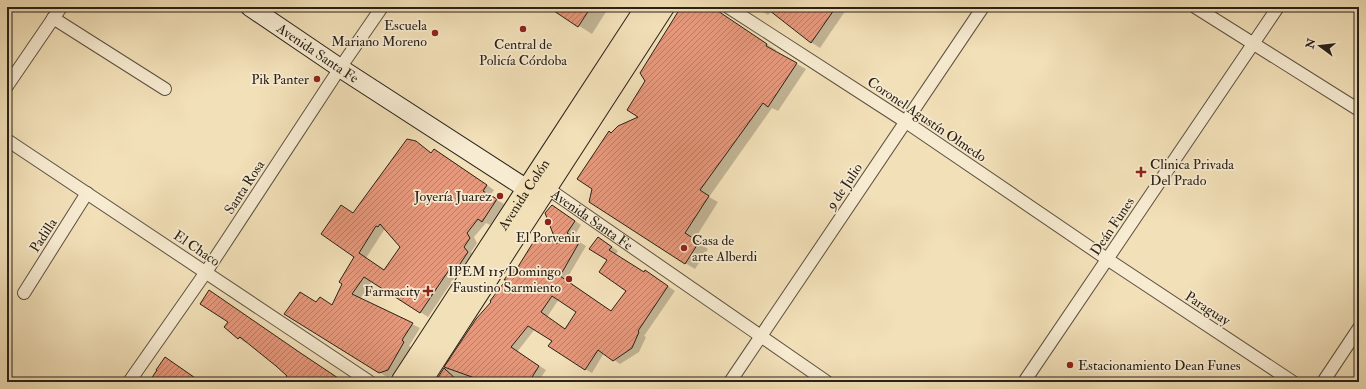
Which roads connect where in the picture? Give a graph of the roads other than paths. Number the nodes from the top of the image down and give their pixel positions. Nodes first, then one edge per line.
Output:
1 (61, 7) edge
2 (250, 7) edge
3 (382, 7) edge
4 (646, 7) edge
5 (664, 7) edge
6 (728, 7) edge
7 (983, 7) edge
8 (1195, 7) edge
9 (1278, 7) edge
10 (53, 18) junction
11 (1254, 43) junction
12 (340, 68) junction
13 (7, 86) edge
14 (165, 90) dead end
15 (1359, 110) edge
16 (906, 122) junction
17 (7, 140) edge
18 (547, 188) junction
19 (526, 189) junction
20 (87, 193) junction
21 (1107, 259) junction
22 (206, 272) junction
23 (24, 293) dead end
24 (1359, 328) edge
25 (761, 337) junction
26 (129, 382) edge
27 (370, 382) edge
28 (401, 382) edge
29 (421, 382) edge
30 (730, 382) edge
31 (827, 382) edge
32 (1024, 382) edge
33 (1293, 382) edge
34 (1323, 382) edge

1 - 10 street
2 - 12 main road, Avenida Santa Fe
3 - 12 street, Santa Rosa
4 - 19 main road, Avenida Colón
5 - 18 main road, Avenida Colón
6 - 16 street, Coronel Agustín Olmedo
7 - 16 street, 9 de Julio
8 - 11 street
9 - 11 street, Deán Funes
10 - 13 street
10 - 14 street
11 - 15 street
11 - 21 street, Deán Funes
12 - 19 main road, Avenida Santa Fe
12 - 22 street, Santa Rosa
16 - 21 street, Coronel Agustín Olmedo
16 - 25 street, 9 de Julio
17 - 20 street, El Chaco
18 - 19 main road, Avenida Santa Fe
18 - 25 street, Avenida Santa Fe
18 - 29 main road, Avenida Colón
19 - 28 main road, Avenida Colón
20 - 22 street, El Chaco
20 - 23 street, Padilla
21 - 32 street, Deán Funes
21 - 33 street, Paraguay
22 - 26 street, Santa Rosa
22 - 27 street, El Chaco
24 - 34 street
25 - 30 street, 9 de Julio
25 - 31 street, Avenida Santa Fe

